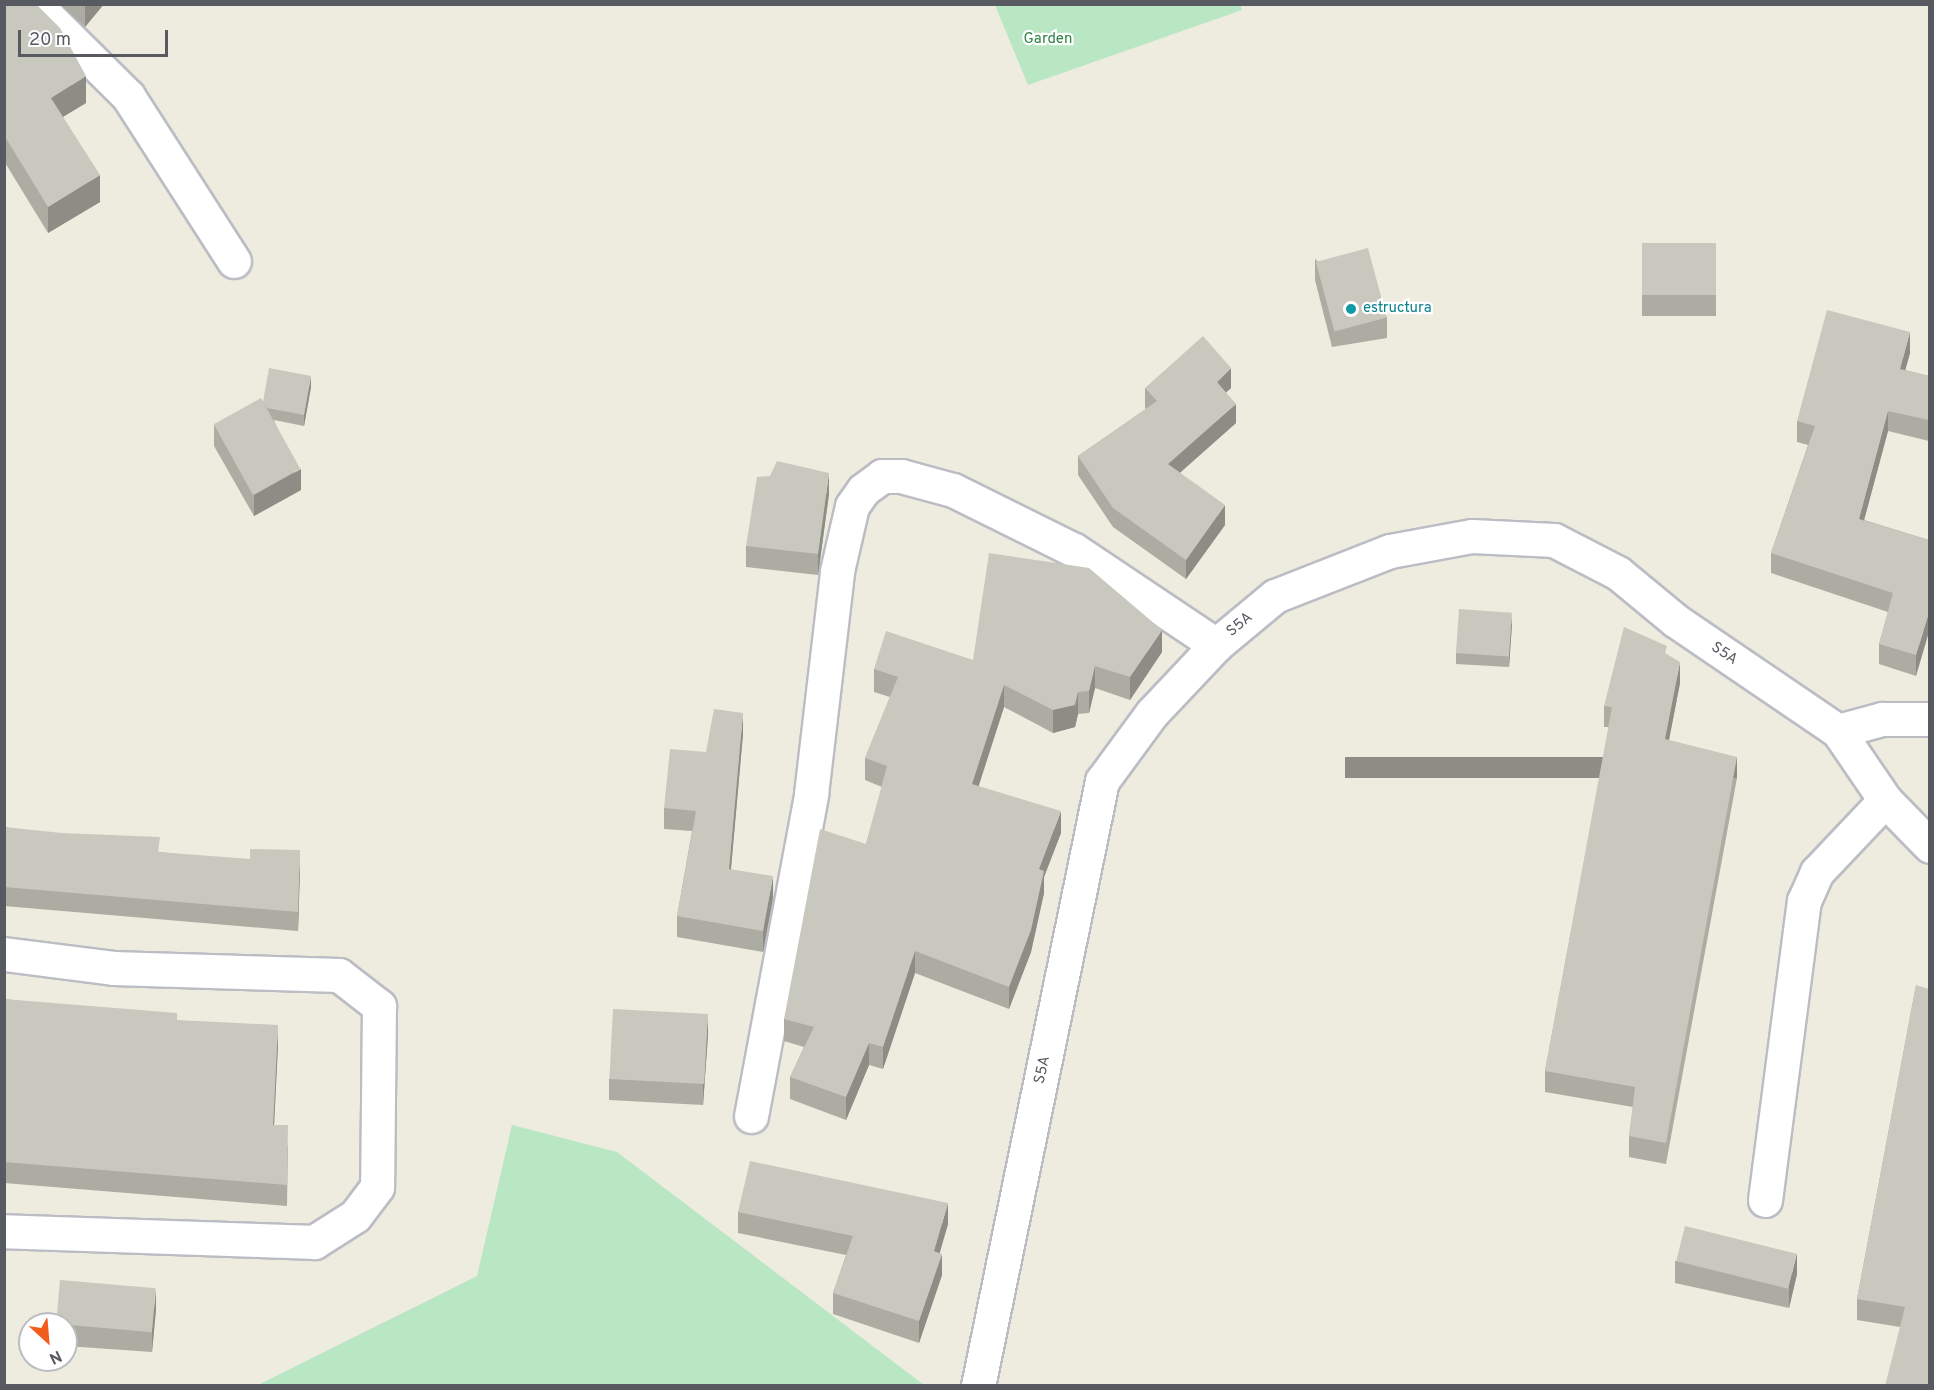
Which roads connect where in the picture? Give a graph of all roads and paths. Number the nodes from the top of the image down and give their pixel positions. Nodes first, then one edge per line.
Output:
1 (35, 4) edge
2 (234, 261) dead end
3 (1216, 645) junction
4 (1929, 719) edge
5 (1838, 731) junction
6 (1886, 800) junction
7 (1929, 845) edge
8 (4, 954) edge
9 (752, 1116) dead end
10 (1765, 1200) dead end
11 (4, 1231) edge
12 (978, 1386) edge

1 - 2 street
3 - 5 street, S5A
3 - 9 street
3 - 12 street, S5A
4 - 5 street
5 - 6 street, S5A
6 - 7 street, S5A
6 - 10 street
8 - 11 street

